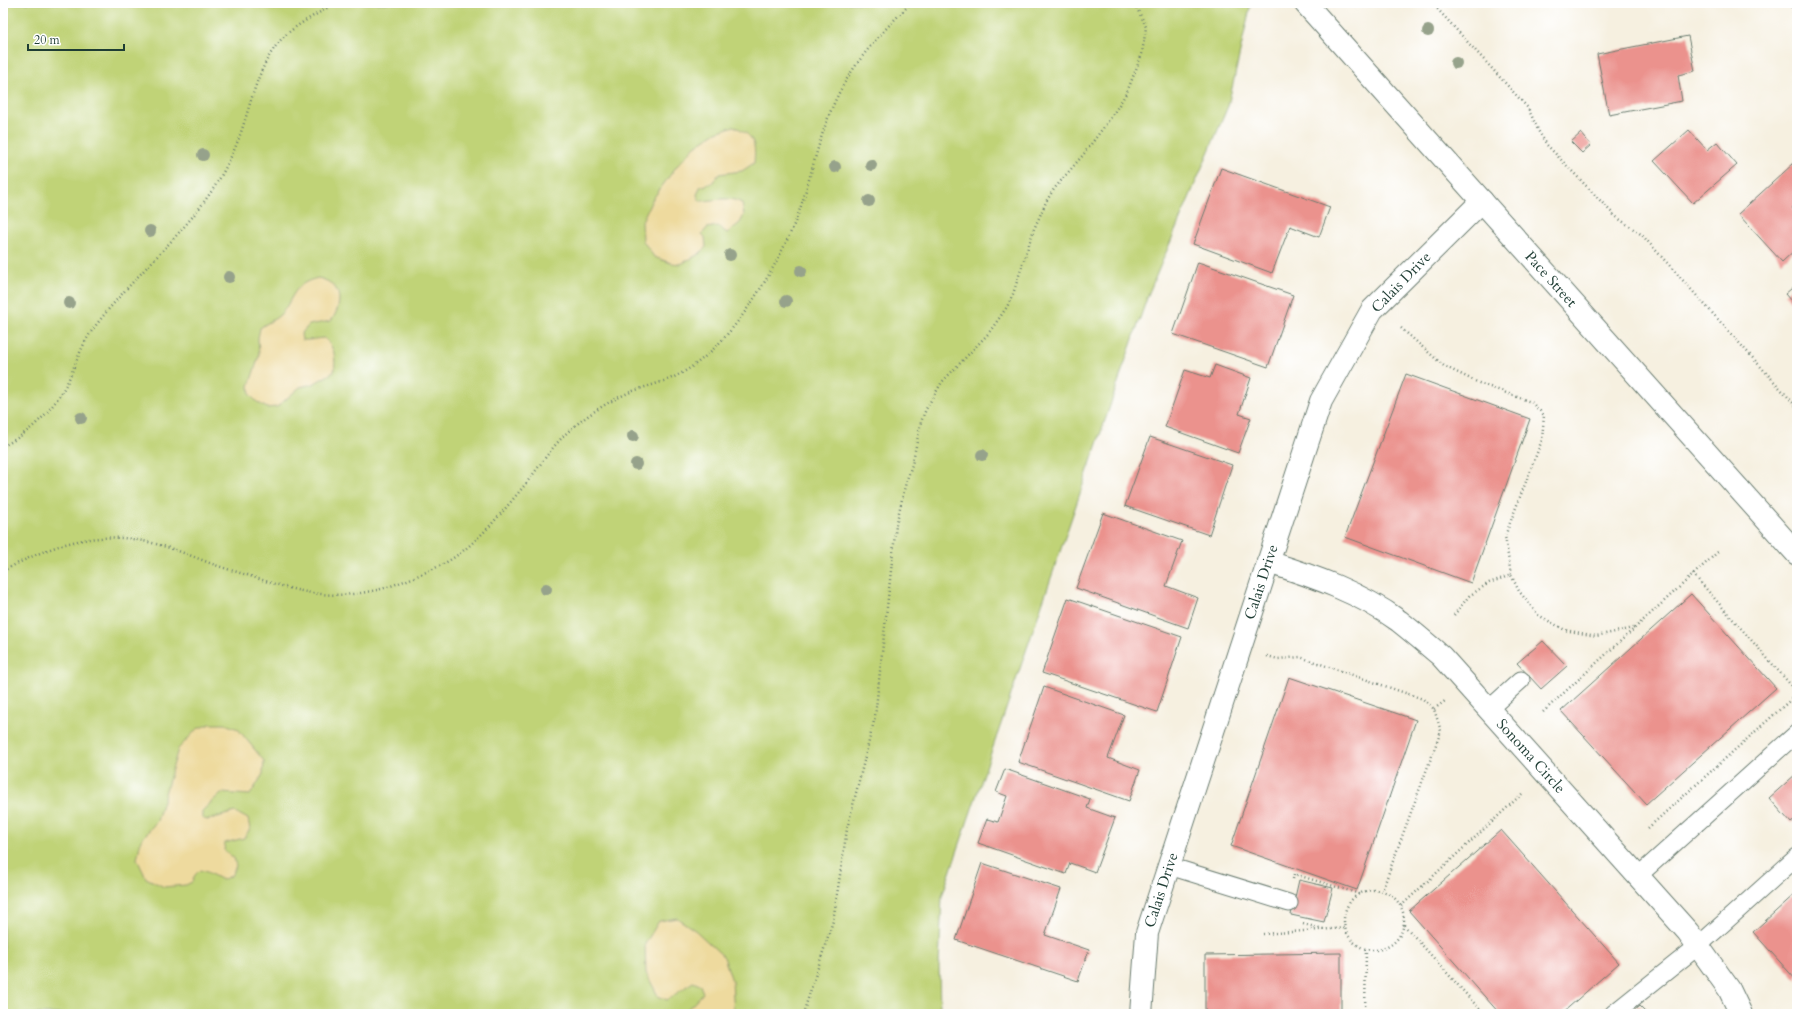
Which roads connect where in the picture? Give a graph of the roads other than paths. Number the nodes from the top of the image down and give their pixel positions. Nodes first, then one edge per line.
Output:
1 (1305, 3) edge
2 (1482, 201) junction
3 (1797, 554) edge
4 (1268, 562) junction
5 (1521, 680) dead end
6 (1489, 709) junction
7 (1797, 733) edge
8 (1797, 857) edge
9 (1169, 866) junction
10 (1638, 876) junction
11 (1288, 903) dead end
12 (1698, 946) junction
13 (1140, 1014) edge
14 (1613, 1014) edge
15 (1741, 1014) edge

1 - 2 street, Pace Street
2 - 3 street, Pace Street
2 - 4 street, Calais Drive
4 - 6 street, Sonoma Circle
4 - 9 street, Calais Drive
5 - 6 lane
6 - 10 street, Sonoma Circle
7 - 10 lane
8 - 12 lane
9 - 11 lane
9 - 13 street, Calais Drive
10 - 12 street, Sonoma Circle
12 - 14 lane
12 - 15 street, Sonoma Circle

